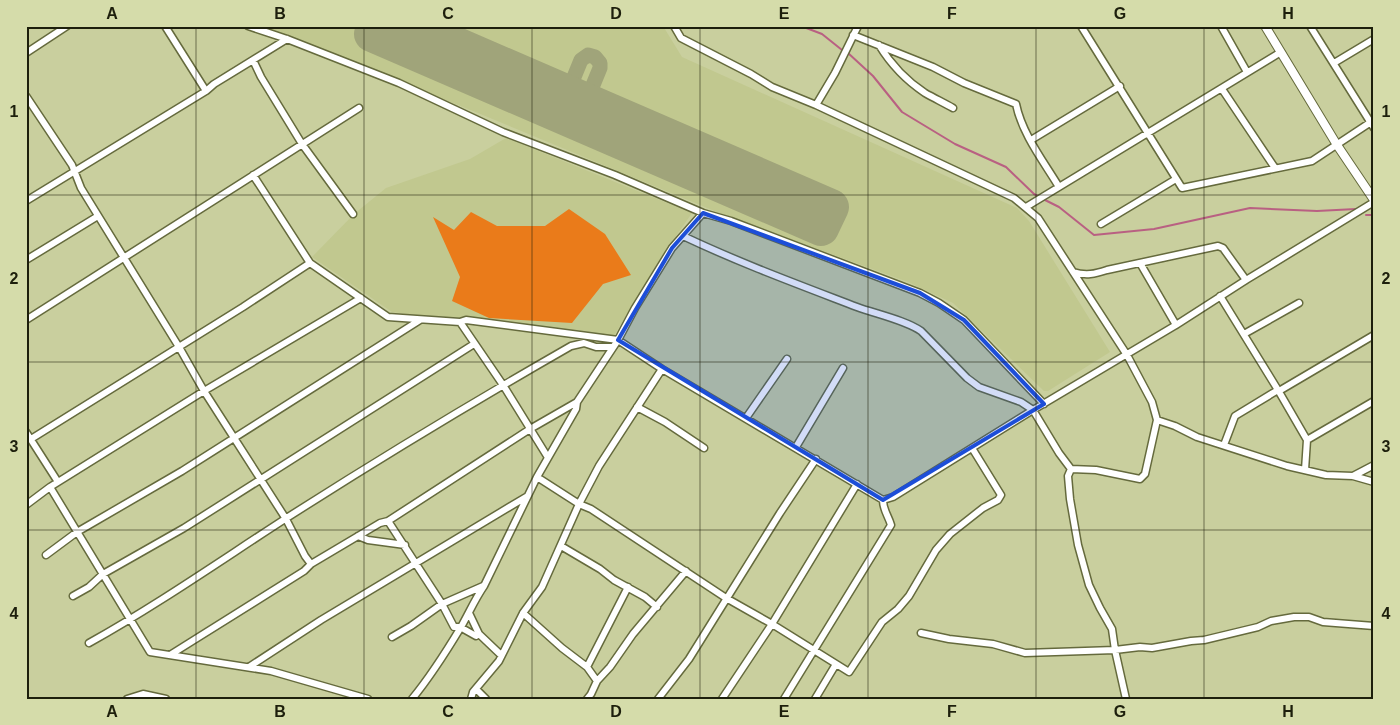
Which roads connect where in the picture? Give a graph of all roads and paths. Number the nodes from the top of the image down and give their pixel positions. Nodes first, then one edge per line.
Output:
1 (67, 26) edge
2 (166, 26) edge
3 (248, 26) edge
4 (674, 26) edge
5 (858, 26) edge
6 (1081, 26) edge
7 (1221, 26) edge
8 (1265, 26) edge
9 (1310, 26) edge
10 (853, 34) junction
11 (1374, 38) edge
12 (287, 39) junction
13 (879, 45) junction
14 (1281, 52) junction
15 (26, 53) edge
16 (253, 60) junction
17 (1334, 63) junction
18 (1247, 72) junction
19 (1120, 86) junction
20 (1222, 88) junction
21 (206, 91) junction
22 (26, 96) edge
23 (816, 105) junction
24 (359, 108) dead end
25 (953, 108) dead end
26 (1373, 123) edge
27 (1149, 133) junction
28 (1031, 140) junction
29 (302, 144) junction
30 (1337, 144) junction
31 (1275, 168) junction
32 (74, 171) junction
33 (253, 175) junction
34 (1176, 179) junction
35 (1059, 188) junction
36 (26, 201) edge
37 (1374, 201) edge
38 (1026, 207) junction
39 (703, 213) junction
40 (353, 214) dead end
41 (98, 216) junction
42 (1101, 224) dead end
43 (683, 236) junction
44 (124, 259) junction
45 (26, 260) edge
46 (310, 262) junction
47 (1140, 264) junction
48 (1074, 272) junction
49 (1246, 280) junction
50 (1220, 296) junction
51 (360, 298) junction
52 (1299, 303) dead end
53 (26, 320) edge
54 (420, 320) junction
55 (460, 322) junction
56 (1176, 326) junction
57 (1244, 334) junction
58 (1374, 335) edge
59 (618, 340) junction
60 (474, 344) junction
61 (179, 347) junction
62 (613, 347) junction
63 (1126, 355) junction
64 (787, 358) dead end
65 (843, 368) dead end
66 (662, 369) junction
67 (503, 385) junction
68 (1279, 390) junction
69 (204, 392) junction
70 (1374, 401) edge
71 (577, 402) junction
72 (1044, 404) junction
73 (636, 407) junction
74 (1033, 410) junction
75 (746, 418) junction
76 (1157, 420) junction
77 (530, 429) junction
78 (26, 432) edge
79 (234, 436) junction
80 (31, 439) junction
81 (1307, 440) junction
82 (1224, 444) junction
83 (796, 447) junction
84 (704, 448) dead end
85 (972, 448) junction
86 (547, 456) junction
87 (816, 459) junction
88 (1374, 464) edge
89 (1071, 469) junction
90 (1305, 470) junction
91 (1353, 476) junction
92 (536, 477) junction
93 (260, 478) junction
94 (58, 482) junction
95 (1374, 482) edge
96 (858, 484) junction
97 (50, 487) junction
98 (527, 496) junction
99 (883, 500) junction
100 (579, 504) junction
101 (26, 506) edge
102 (286, 519) junction
103 (388, 521) junction
104 (77, 532) junction
105 (358, 536) junction
106 (405, 545) junction
107 (561, 546) junction
108 (46, 554) dead end
109 (311, 564) junction
110 (416, 564) junction
111 (686, 571) junction
112 (103, 574) junction
113 (484, 586) junction
114 (628, 587) junction
115 (73, 596) dead end
116 (726, 598) junction
117 (442, 604) junction
118 (657, 607) junction
119 (469, 613) junction
120 (523, 613) junction
121 (131, 619) junction
122 (772, 624) junction
123 (1374, 626) edge
124 (460, 627) junction
125 (921, 633) dead end
126 (480, 634) junction
127 (392, 637) dead end
128 (90, 643) dead end
129 (814, 650) junction
130 (1115, 650) junction
131 (170, 655) junction
132 (501, 655) junction
133 (836, 664) junction
134 (249, 667) junction
135 (587, 667) junction
136 (597, 681) junction
137 (476, 689) junction
138 (127, 699) edge
139 (166, 699) edge
140 (368, 699) edge
141 (412, 699) edge
142 (471, 699) edge
143 (486, 699) edge
144 (587, 699) edge
145 (658, 699) edge
146 (722, 699) edge
147 (784, 699) edge
148 (815, 699) edge
149 (1126, 699) edge

1 - 15 street
2 - 21 street
3 - 12 street
4 - 23 street
5 - 10 street
6 - 19 street
7 - 18 street
8 - 14 street
9 - 17 street
10 - 13 street
10 - 23 street
11 - 17 street
12 - 16 street
12 - 39 street
13 - 25 street
13 - 28 street
14 - 18 street
14 - 30 street
16 - 21 street
16 - 29 street
17 - 26 street
18 - 20 street
19 - 27 street
19 - 28 street
20 - 27 street
20 - 31 street
21 - 32 street
22 - 32 street
23 - 38 street
24 - 29 street
26 - 30 street
27 - 34 street
27 - 35 street
28 - 35 street
29 - 33 street
29 - 40 street
30 - 31 street
30 - 37 street
31 - 34 street
32 - 36 street
32 - 41 street
33 - 44 street
33 - 46 street
34 - 42 street
35 - 38 street
37 - 49 street
38 - 48 street
39 - 43 street
39 - 72 street
41 - 44 street
41 - 45 street
43 - 59 street
43 - 74 street
44 - 53 street
44 - 61 street
46 - 51 street
46 - 61 street
47 - 48 street
47 - 49 street
47 - 56 street
48 - 63 street
49 - 50 street
50 - 56 street
50 - 57 street
51 - 54 street
51 - 69 street
52 - 57 street
54 - 55 street
54 - 79 street
55 - 59 street
55 - 60 street
56 - 63 street
57 - 68 street
58 - 68 street
59 - 62 street
59 - 66 street
60 - 67 street
60 - 93 street
61 - 69 street
61 - 80 street
62 - 67 street
62 - 71 street
63 - 72 street
63 - 76 street
64 - 75 street
65 - 83 street
66 - 73 street
66 - 75 street
67 - 77 street
67 - 102 street
68 - 81 street
68 - 82 street
69 - 79 street
69 - 94 street
70 - 81 street
71 - 77 street
71 - 86 street
72 - 74 street
73 - 84 street
73 - 100 street
74 - 85 street
74 - 89 street
75 - 83 street
76 - 82 street
76 - 89 street
77 - 86 street
77 - 103 street
78 - 80 street
79 - 93 street
79 - 104 street
80 - 94 street
81 - 90 street
82 - 90 street
83 - 87 street
85 - 99 street
85 - 133 street
86 - 92 street
87 - 96 street
87 - 116 street
88 - 91 street
89 - 130 street
90 - 91 street
91 - 95 street
92 - 98 street
92 - 100 street
93 - 102 street
93 - 112 street
94 - 97 street
96 - 99 street
96 - 122 street
97 - 101 street
97 - 104 street
98 - 110 street
98 - 113 street
99 - 129 street
100 - 107 street
100 - 111 street
102 - 109 street
102 - 121 street
103 - 105 street
103 - 106 street
104 - 108 street
104 - 112 street
105 - 106 street
105 - 109 street
106 - 110 street
107 - 114 street
107 - 120 street
109 - 131 street
110 - 117 street
110 - 134 street
111 - 116 street
111 - 118 street
112 - 115 street
112 - 121 street
113 - 117 street
113 - 119 street
114 - 118 street
114 - 135 street
116 - 122 street
116 - 145 street
117 - 124 street
117 - 127 street
118 - 136 street
119 - 124 street
119 - 126 street
120 - 132 street
120 - 135 street
121 - 128 street
121 - 131 street
122 - 129 street
122 - 146 street
123 - 130 street
124 - 126 street
124 - 141 street
125 - 130 street
126 - 132 street
129 - 133 street
129 - 147 street
130 - 149 street
131 - 134 street
132 - 137 street
133 - 148 street
134 - 140 street
135 - 136 street
136 - 144 street
137 - 142 street
137 - 143 street
138 - 139 street

